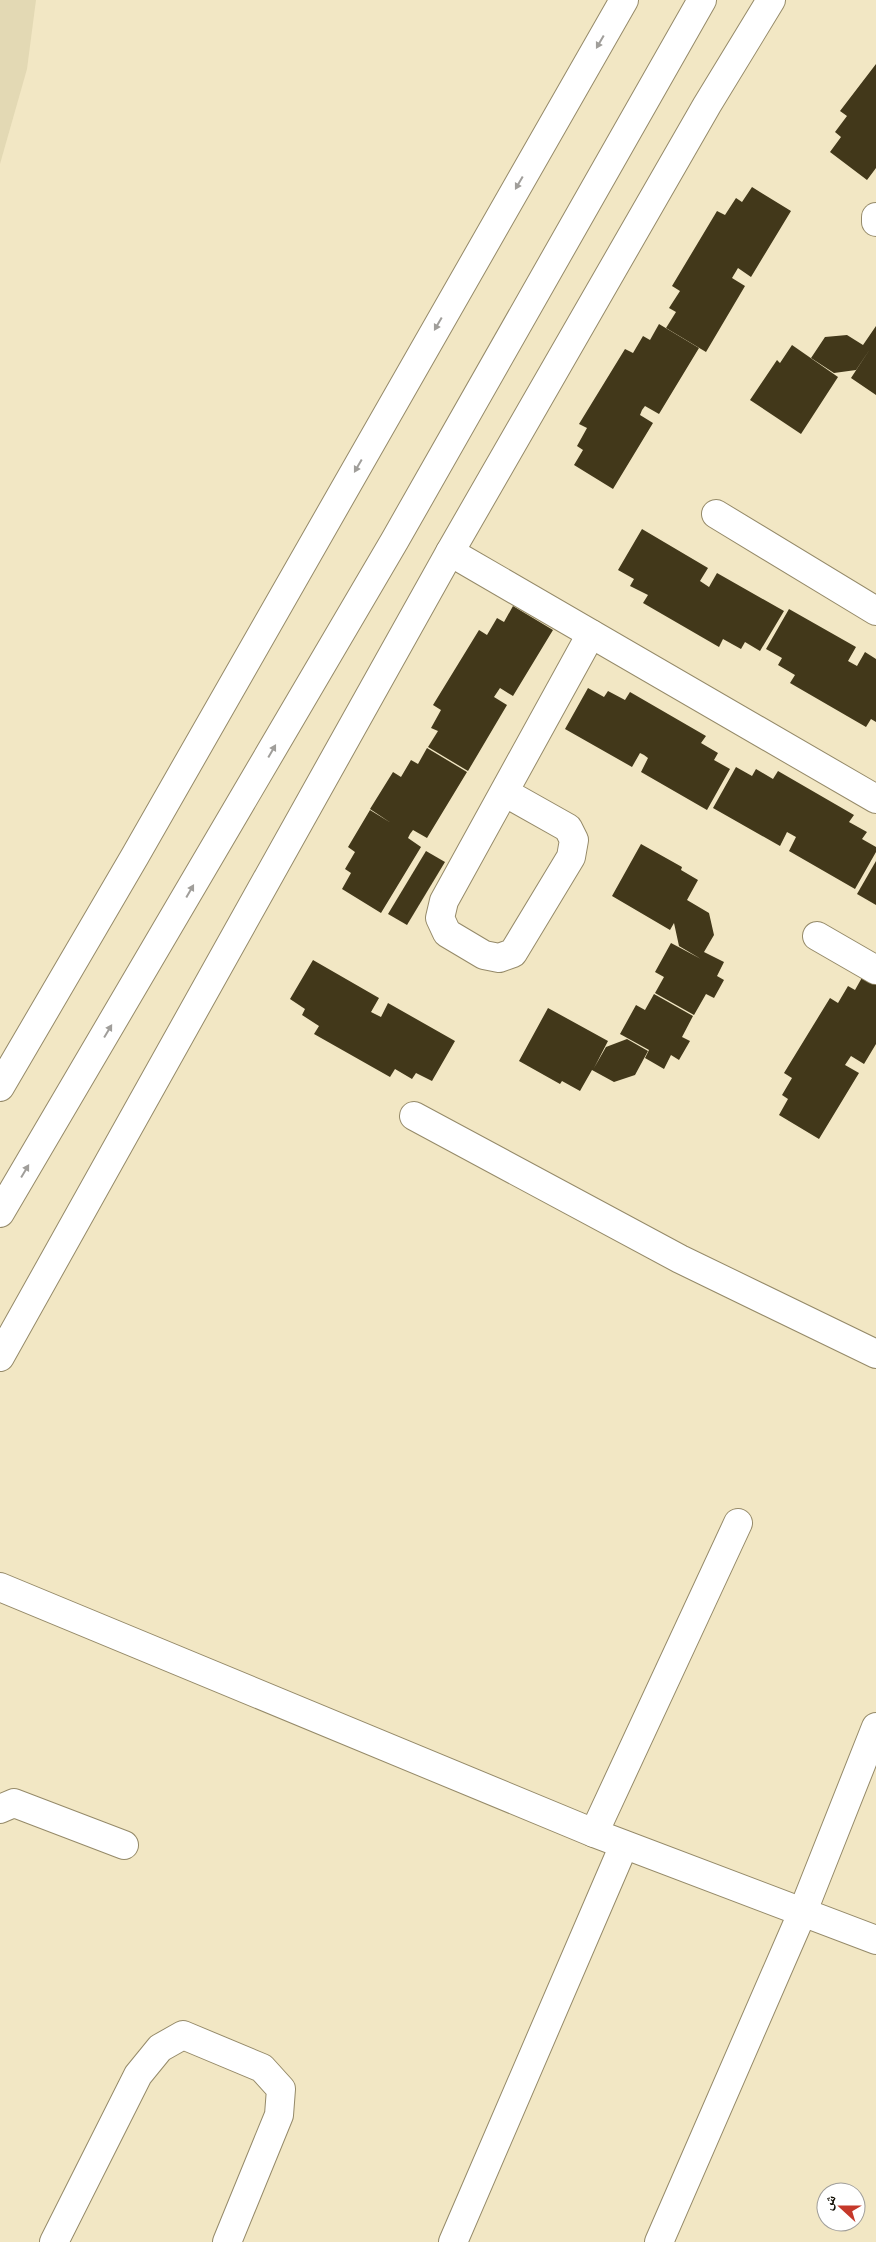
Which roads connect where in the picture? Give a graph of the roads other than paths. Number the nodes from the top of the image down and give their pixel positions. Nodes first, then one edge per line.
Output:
1 (624, 0) edge
2 (702, 0) edge
3 (771, 0) edge
4 (876, 217) edge
5 (876, 222) edge
6 (716, 514) dead end
7 (450, 552) junction
8 (876, 611) edge
9 (591, 634) junction
10 (504, 792) junction
11 (876, 799) edge
12 (817, 936) dead end
13 (876, 970) edge
14 (0, 1087) edge
15 (414, 1116) dead end
16 (0, 1213) edge
17 (876, 1354) edge
18 (0, 1357) edge
19 (738, 1523) dead end
20 (0, 1587) edge
21 (876, 1727) edge
22 (0, 1809) edge
23 (594, 1833) junction
24 (624, 1844) junction
25 (124, 1845) dead end
26 (803, 1911) junction
27 (876, 1940) edge
28 (54, 2242) edge
29 (227, 2242) edge
30 (453, 2242) edge
31 (659, 2242) edge

1 -> 14 street
16 -> 2 street
3 - 7 street
4 - 5 street
6 - 8 street
7 - 9 street
7 - 18 street
9 - 10 street
9 - 11 street
10 - 10 street
12 - 13 street
15 - 17 street
19 - 23 street
20 - 23 street
21 - 26 street
22 - 25 street
23 - 24 street
24 - 26 street
24 - 30 street
26 - 27 street
26 - 31 street
28 - 29 street

